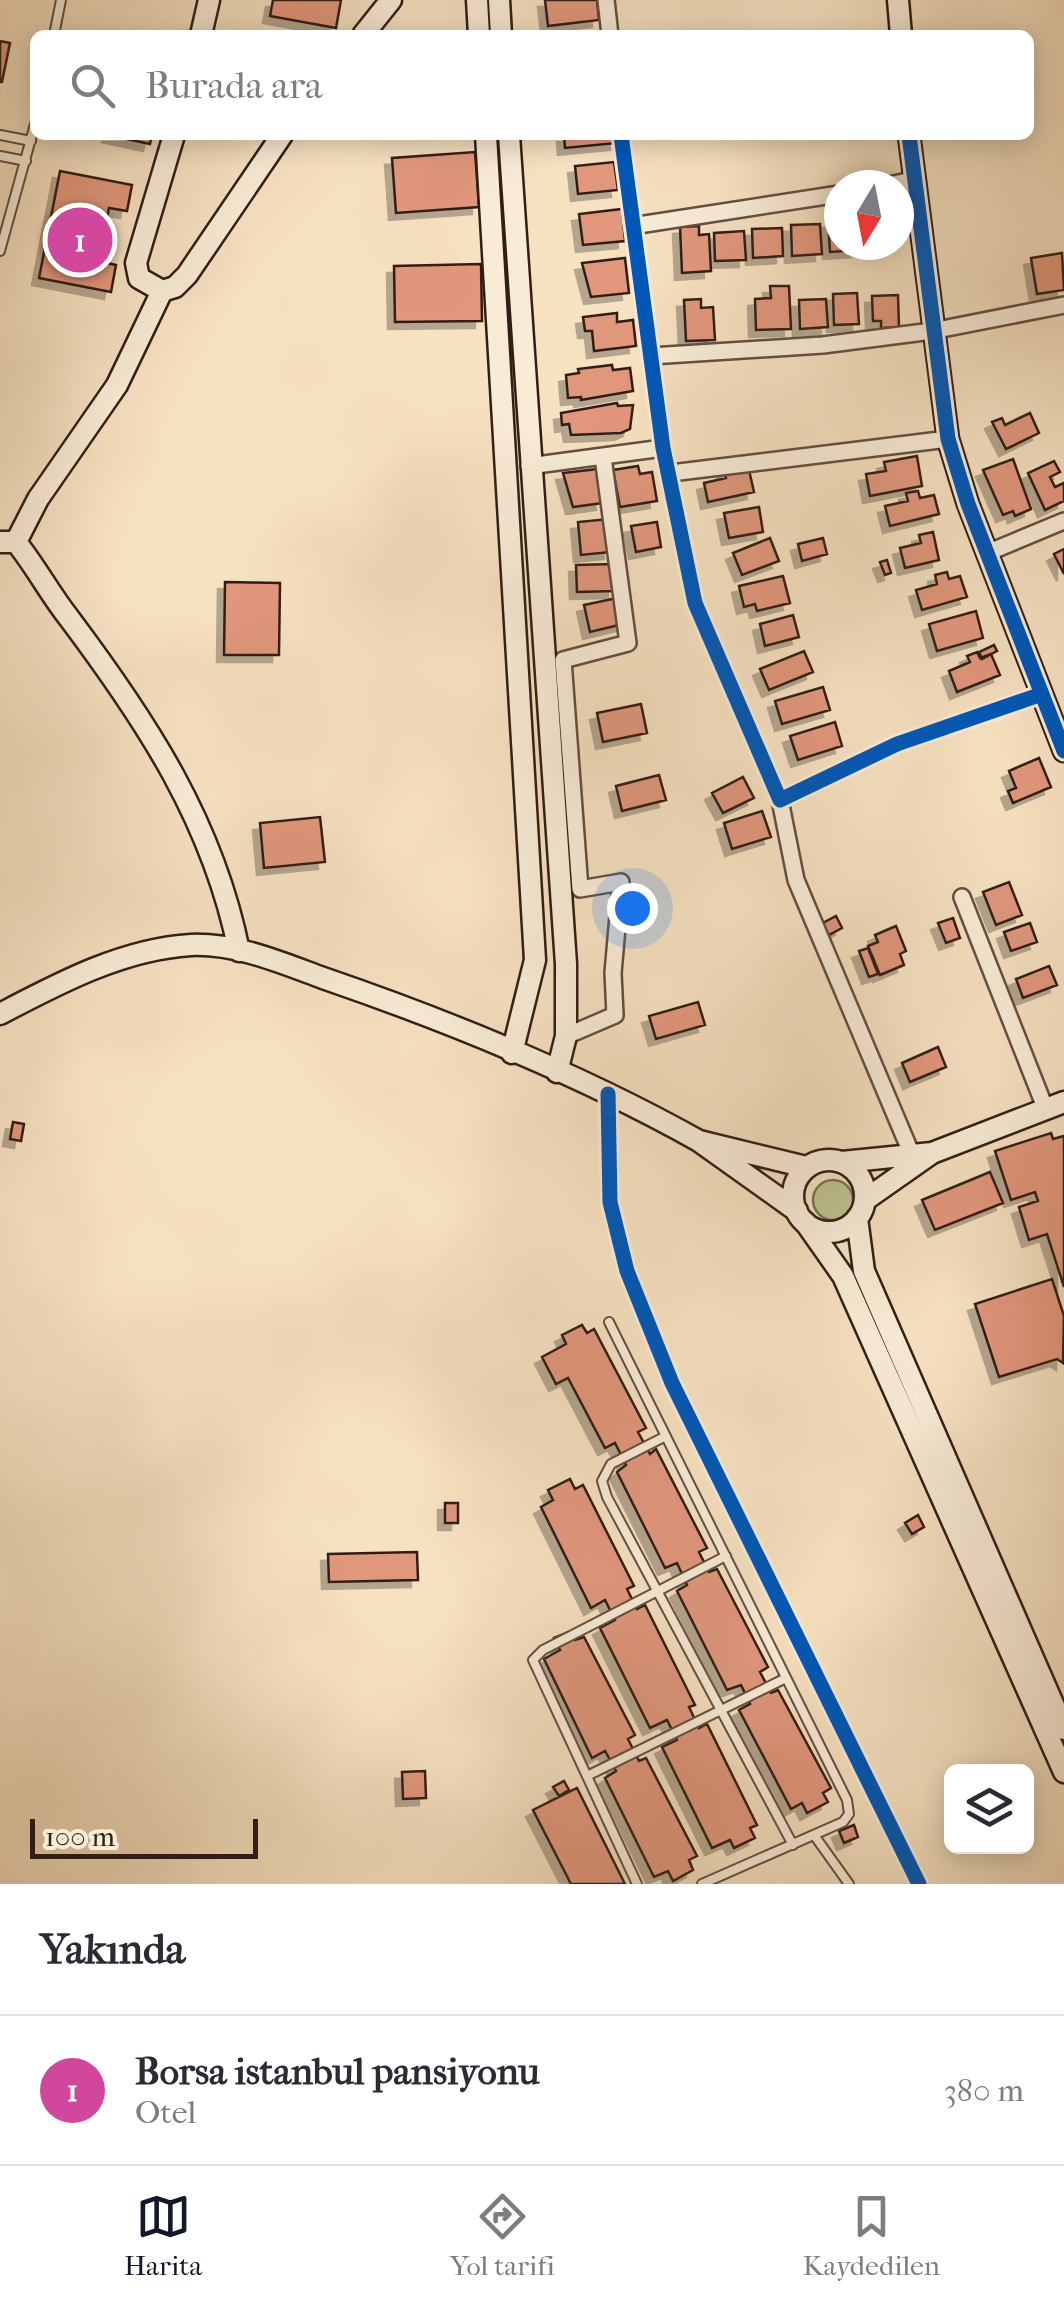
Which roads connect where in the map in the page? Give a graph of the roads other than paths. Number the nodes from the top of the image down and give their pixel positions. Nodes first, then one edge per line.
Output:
1 (62, 0) edge
2 (210, 0) edge
3 (391, 0) edge
4 (477, 0) edge
5 (499, 0) edge
6 (606, 0) edge
7 (898, 0) edge
8 (55, 30) edge
9 (202, 30) edge
10 (367, 30) edge
11 (479, 30) edge
12 (501, 30) edge
13 (609, 30) edge
14 (901, 30) edge
15 (0, 135) edge
16 (173, 140) edge
17 (279, 140) edge
18 (486, 140) edge
19 (509, 140) edge
20 (622, 140) edge
21 (909, 140) edge
22 (31, 141) joint
23 (0, 156) edge
24 (26, 161) junction
25 (911, 170) edge
26 (914, 195) edge
27 (824, 196) edge
28 (632, 226) junction
29 (0, 252) edge
30 (162, 292) junction
31 (1064, 305) edge
32 (932, 332) junction
33 (651, 356) junction
34 (948, 439) junction
35 (662, 448) junction
36 (603, 457) junction
37 (529, 466) junction
38 (671, 473) junction
39 (1064, 522) edge
40 (8, 542) edge
41 (987, 553) junction
42 (1042, 694) junction
43 (1062, 739) edge
44 (780, 800) junction
45 (962, 897) dead end
46 (239, 951) junction
47 (0, 1014) edge
48 (566, 1036) junction
49 (512, 1053) junction
50 (557, 1072) junction
51 (608, 1094) junction
52 (1055, 1106) edge
53 (699, 1141) junction
54 (922, 1154) junction
55 (842, 1162) junction
56 (806, 1168) junction
57 (861, 1209) junction
58 (801, 1217) junction
59 (609, 1322) dead end
60 (666, 1436) junction
61 (726, 1556) junction
62 (660, 1590) junction
63 (786, 1678) junction
64 (722, 1709) junction
65 (1064, 1728) edge
66 (1060, 1750) edge
67 (1064, 1772) edge
68 (587, 1776) junction
69 (814, 1835) junction
70 (793, 1846) junction
71 (637, 1884) edge
72 (702, 1884) edge
73 (849, 1884) edge
74 (918, 1884) edge

1 - 8 lane
2 - 9 main road
3 - 10 main road
4 - 11 main road
5 - 12 main road
6 - 13 street
7 - 14 main road
15 - 22 lane
16 - 30 main road
17 - 30 main road
18 - 49 main road
19 - 37 main road
20 - 28 street
21 - 25 main road
22 - 24 lane
23 - 24 lane
24 - 29 lane
26 - 32 main road
27 - 28 street
28 - 33 street
30 - 40 main road
31 - 32 street
32 - 33 street
32 - 34 main road
33 - 35 street
34 - 38 street
34 - 41 main road
35 - 36 street
35 - 38 street
36 - 37 street
36 - 48 street
37 - 48 main road
38 - 44 street
39 - 41 street
40 - 46 main road
41 - 42 main road
42 - 43 main road
42 - 44 street
44 - 54 street
45 - 52 street
46 - 47 main road
46 - 49 main road
48 - 50 main road
49 - 50 main road
50 - 51 main road
51 - 53 main road
51 - 74 street
52 - 54 main road
53 - 56 main road
53 - 58 main road
54 - 55 main road
54 - 57 main road
55 - 56 main road
55 - 57 main road
56 - 58 main road
57 - 58 main road
57 - 65 main road
58 - 66 main road
59 - 60 lane
60 - 61 lane
60 - 62 lane
61 - 62 lane
61 - 63 lane
62 - 64 lane
62 - 68 lane
63 - 64 lane
63 - 69 lane
64 - 68 lane
64 - 70 lane
66 - 67 main road
68 - 71 lane
69 - 70 lane
69 - 73 lane
70 - 72 lane

